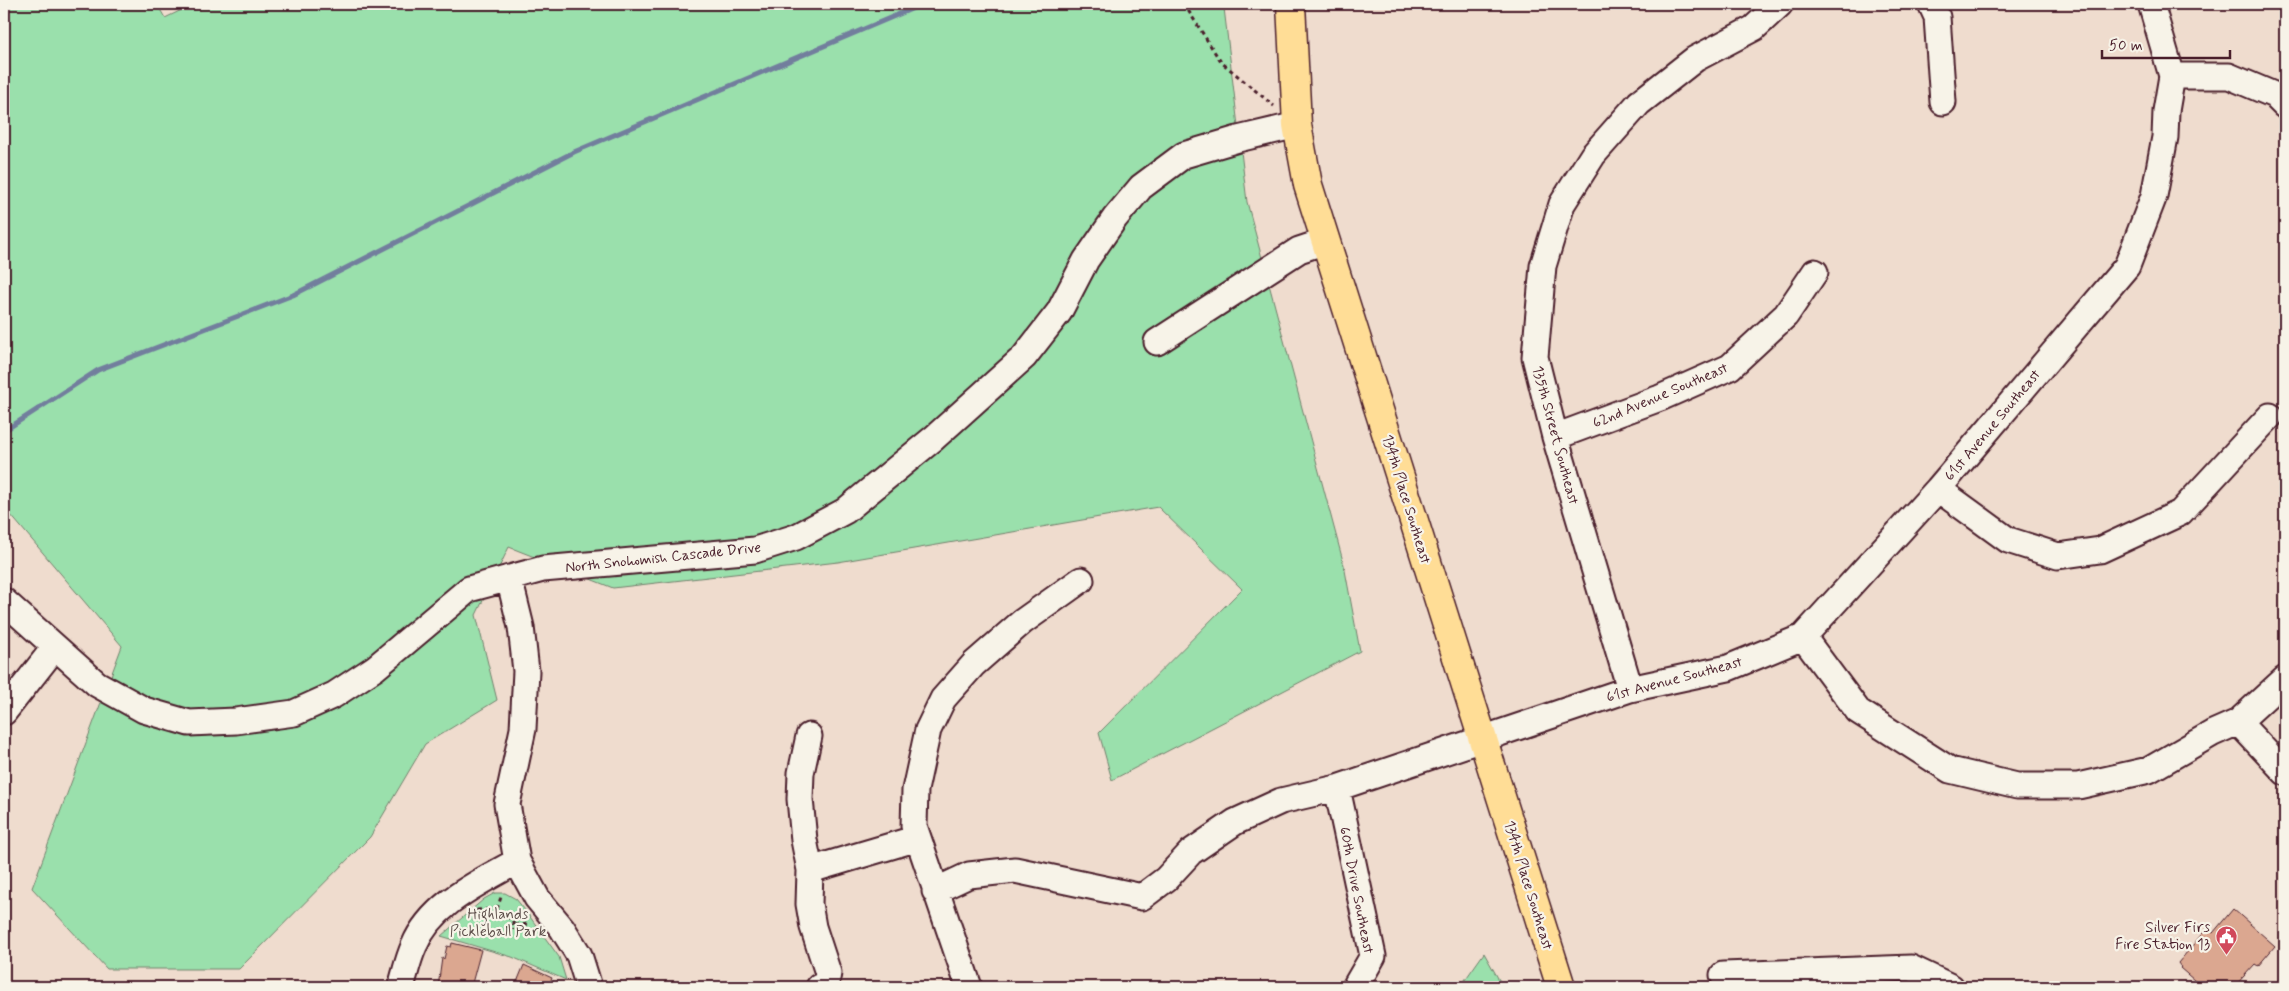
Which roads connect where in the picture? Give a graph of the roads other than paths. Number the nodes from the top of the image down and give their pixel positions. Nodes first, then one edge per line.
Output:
1 (1291, 4) edge
2 (1780, 4) edge
3 (1930, 4) edge
4 (2151, 4) edge
5 (2172, 76) junction
6 (1943, 102) dead end
7 (2285, 106) edge
8 (1297, 125) junction
9 (1326, 241) junction
10 (1815, 272) dead end
11 (1157, 342) dead end
12 (2270, 416) dead end
13 (1555, 438) junction
14 (1938, 489) junction
15 (509, 578) junction
16 (1081, 580) dead end
17 (4, 601) edge
18 (1803, 637) junction
19 (55, 647) junction
20 (2285, 679) edge
21 (1630, 689) junction
22 (4, 712) edge
23 (2238, 722) junction
24 (810, 736) dead end
25 (1482, 738) junction
26 (2285, 772) edge
27 (1337, 788) junction
28 (918, 838) junction
29 (517, 861) junction
30 (810, 870) junction
31 (935, 891) junction
32 (1723, 975) dead end
33 (401, 987) edge
34 (590, 987) edge
35 (819, 987) edge
36 (968, 987) edge
37 (1355, 987) edge
38 (1561, 987) edge
39 (1951, 987) edge

1 - 8 main road, 134th Place Southeast
2 - 13 street, 135th Street Southeast
3 - 6 street
4 - 5 street
5 - 7 street
5 - 14 street, 61st Avenue Southeast
8 - 9 main road, 134th Place Southeast
8 - 15 street, North Snohomish Cascade Drive
9 - 11 street
9 - 25 main road, 134th Place Southeast
10 - 13 street, 62nd Avenue Southeast
12 - 14 street
13 - 21 street, 135th Street Southeast
14 - 18 street, 61st Avenue Southeast
15 - 19 street, North Snohomish Cascade Drive
15 - 29 street
16 - 28 street
17 - 19 street, North Snohomish Cascade Drive
18 - 21 street, 61st Avenue Southeast
18 - 23 street
19 - 22 street
20 - 23 street
21 - 25 street, 61st Avenue Southeast
23 - 26 street
24 - 30 street
25 - 27 street, 61st Avenue Southeast
25 - 38 main road, 134th Place Southeast
27 - 31 street, 61st Avenue Southeast
27 - 37 street, 60th Drive Southeast
28 - 30 street
28 - 31 street
29 - 33 street
29 - 34 street
30 - 35 street
31 - 36 street
32 - 39 street

